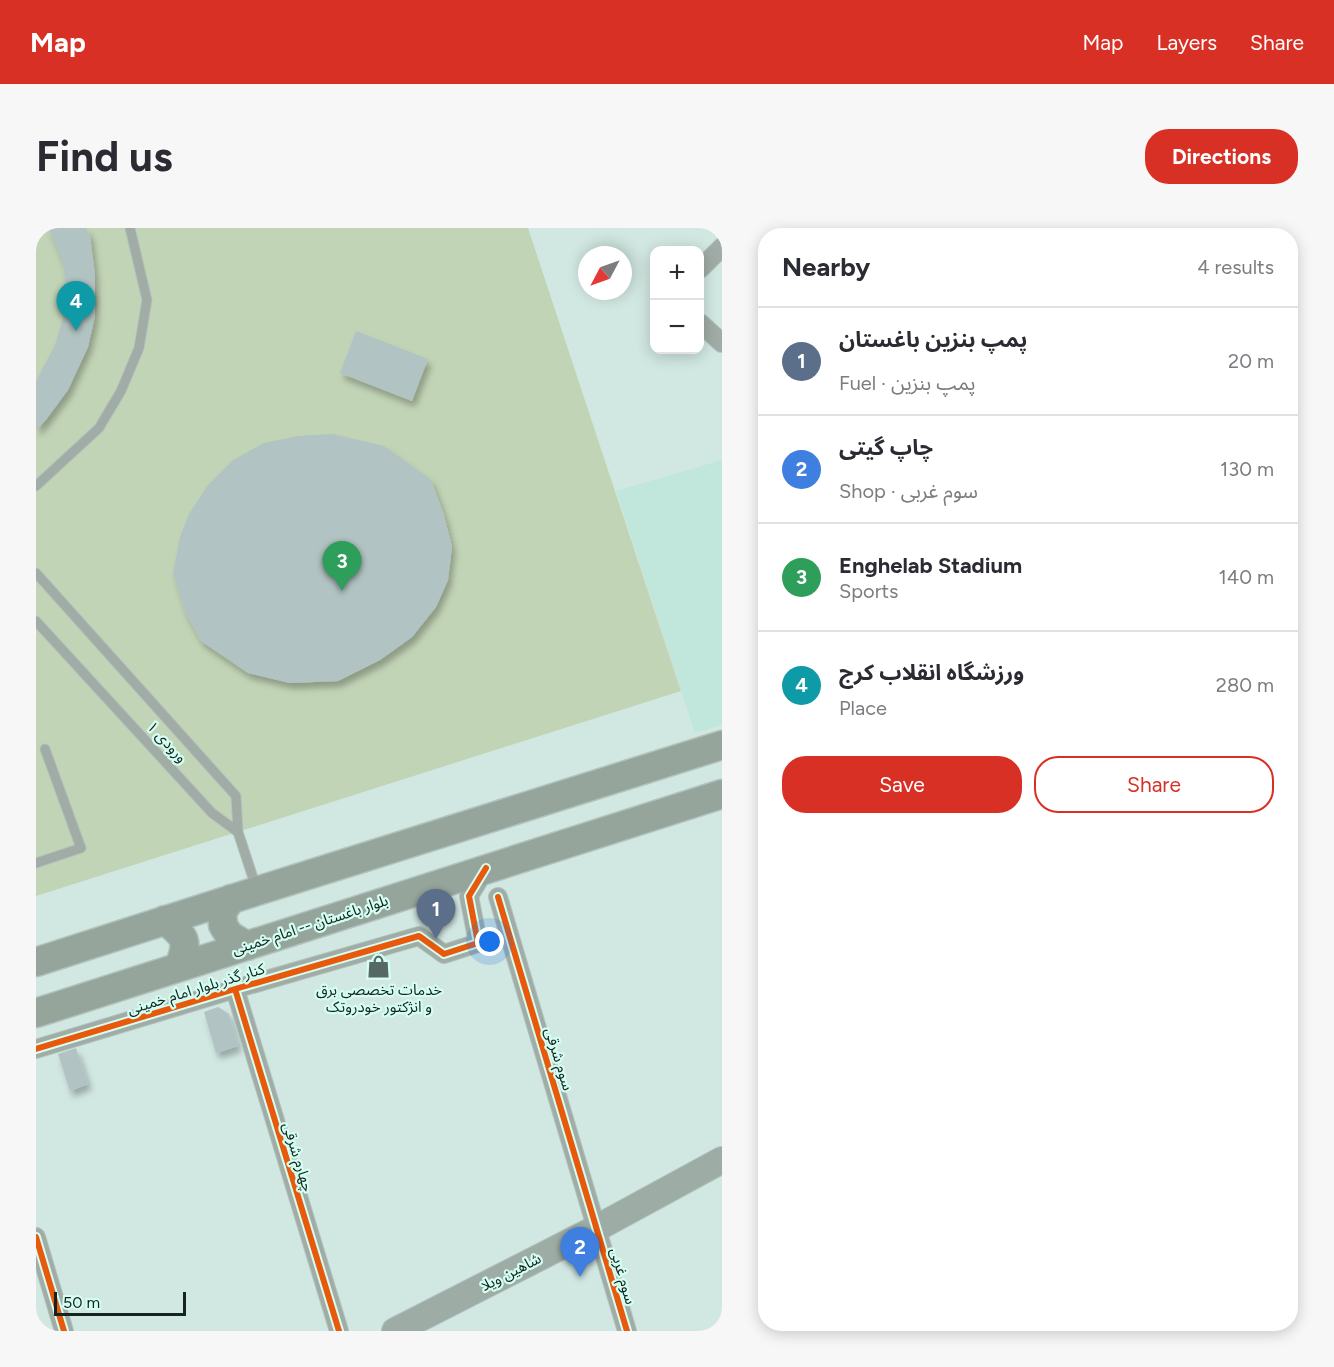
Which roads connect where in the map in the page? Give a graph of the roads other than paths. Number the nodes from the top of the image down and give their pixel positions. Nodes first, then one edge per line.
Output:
1 (130, 228) edge
2 (722, 247) edge
3 (704, 264) edge
4 (704, 327) edge
5 (722, 343) edge
6 (36, 486) edge
7 (36, 573) edge
8 (36, 621) edge
9 (722, 745) edge
10 (45, 749) dead end
11 (722, 794) edge
12 (238, 832) junction
13 (36, 863) edge
14 (486, 868) junction
15 (244, 895) junction
16 (498, 897) dead end
17 (165, 920) junction
18 (247, 946) junction
19 (36, 962) edge
20 (179, 967) junction
21 (235, 989) junction
22 (40, 1030) edge
23 (722, 1160) edge
24 (597, 1228) junction
25 (36, 1237) edge
26 (64, 1331) edge
27 (339, 1331) edge
28 (395, 1331) edge
29 (627, 1331) edge

1 - 6 lane
2 - 3 street
4 - 5 street
7 - 12 lane
8 - 12 lane, ورودی ۱
9 - 15 main road
10 - 13 lane
11 - 14 main road, بلوار باغستان -- امام خمینی
12 - 15 lane
14 - 18 main road, بلوار باغستان -- امام خمینی
14 - 21 street, کنار گذر بلوار امام خمینی
15 - 17 main road
15 - 18 main road
16 - 24 street, سوم شرقی
17 - 19 main road
17 - 20 main road
18 - 20 main road, بلوار باغستان -- امام خمینی
20 - 22 main road, بلوار باغستان -- امام خمینی
21 - 22 street, کنار گذر بلوار امام خمینی
21 - 27 street, چهارم شرقی
23 - 24 street, شاهین ویلا
24 - 28 street, شاهین ویلا
24 - 29 street, سوم غربی
25 - 26 street

